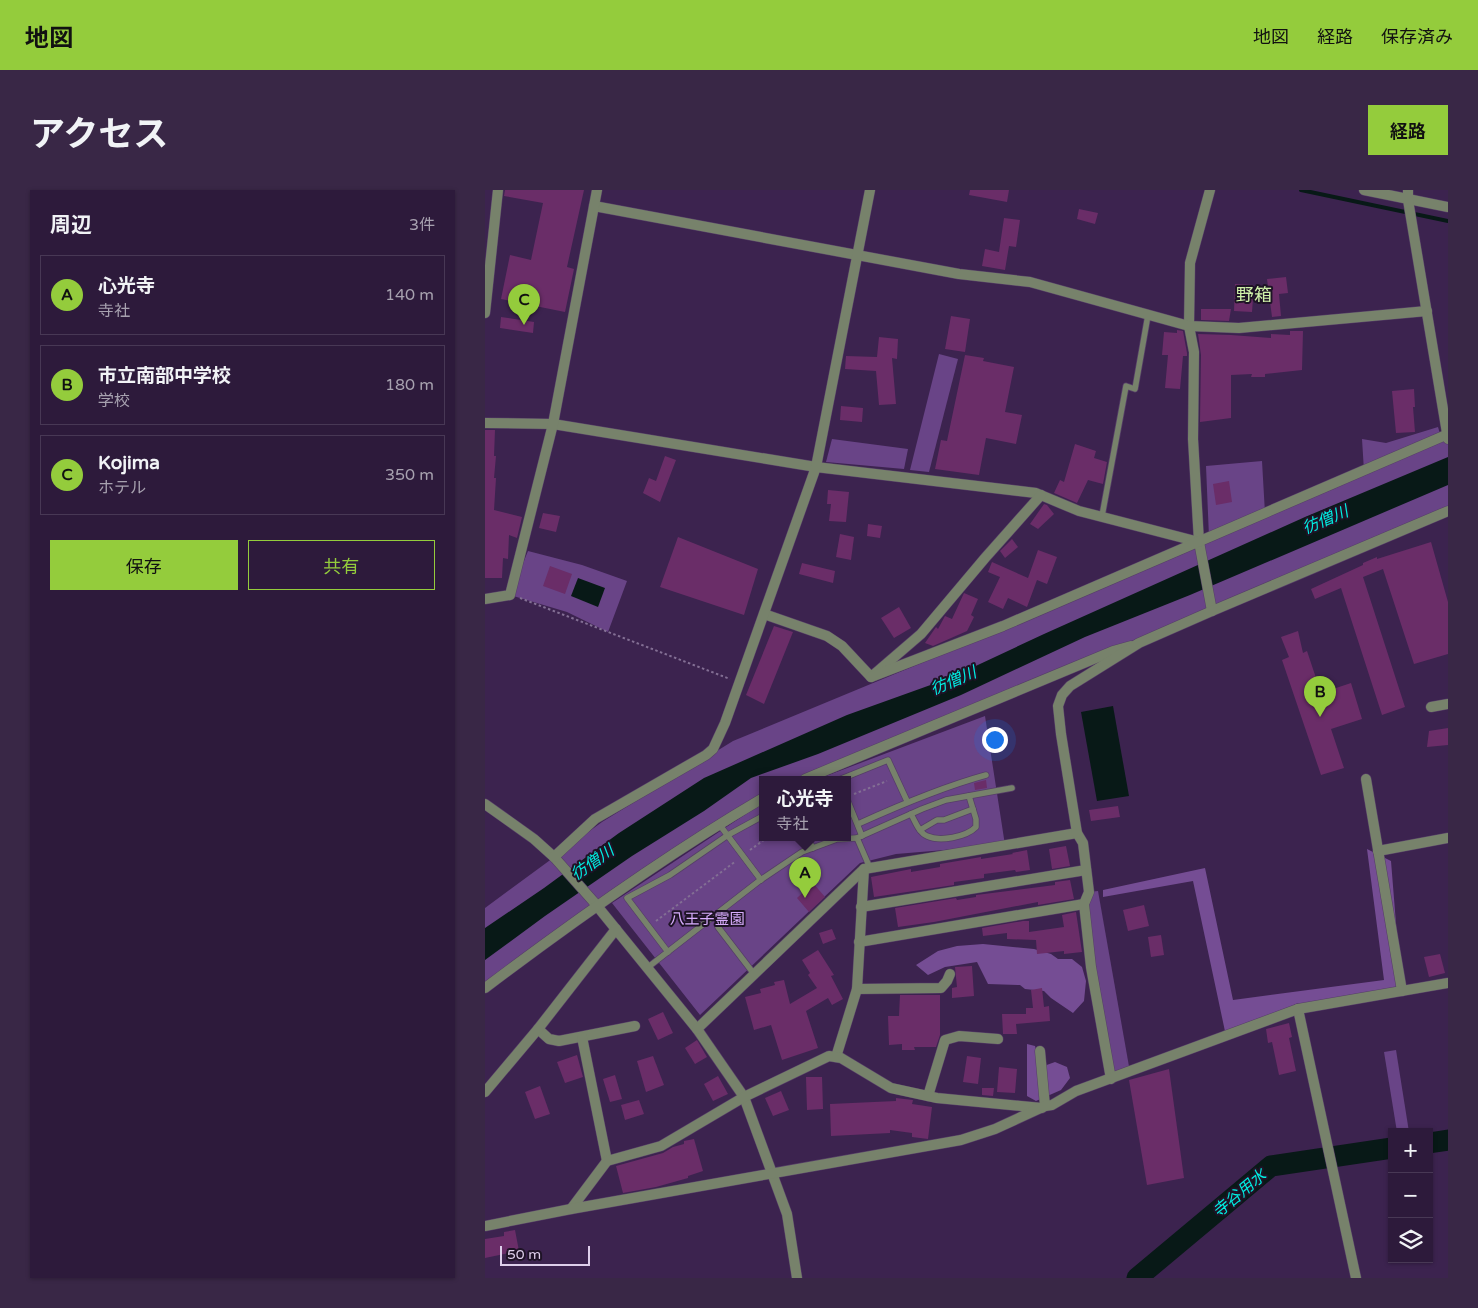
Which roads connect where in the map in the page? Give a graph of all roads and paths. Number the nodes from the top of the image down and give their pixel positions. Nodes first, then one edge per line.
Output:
1 (498, 190) edge
2 (597, 190) edge
3 (870, 190) edge
4 (1210, 190) edge
5 (1364, 190) edge
6 (1408, 195) edge
7 (594, 206) junction
8 (1448, 208) edge
9 (857, 255) junction
10 (486, 300) edge
11 (1427, 311) junction
12 (485, 313) edge
13 (1148, 315) junction
14 (1189, 326) junction
15 (485, 423) edge
16 (553, 424) junction
17 (1448, 436) edge
18 (816, 467) junction
19 (1041, 495) junction
20 (1448, 511) edge
21 (1102, 516) junction
22 (1200, 544) junction
23 (510, 595) junction
24 (485, 599) edge
25 (1212, 611) junction
26 (764, 614) junction
27 (1139, 644) junction
28 (871, 677) junction
29 (739, 683) junction
30 (1448, 704) edge
31 (1431, 707) dead end
32 (835, 767) junction
33 (986, 775) dead end
34 (812, 776) edge
35 (840, 776) edge
36 (849, 776) edge
37 (897, 778) junction
38 (1366, 779) dead end
39 (1012, 788) dead end
40 (851, 796) edge
41 (969, 796) junction
42 (759, 800) edge
43 (907, 801) junction
44 (485, 804) edge
45 (851, 807) edge
46 (973, 809) junction
47 (911, 814) junction
48 (759, 818) edge
49 (719, 824) junction
50 (858, 824) junction
51 (920, 830) junction
52 (1077, 833) junction
53 (728, 835) junction
54 (851, 837) edge
55 (860, 837) junction
56 (1448, 838) edge
57 (762, 841) edge
58 (809, 841) edge
59 (830, 841) edge
60 (813, 848) junction
61 (1378, 851) junction
62 (743, 855) junction
63 (554, 857) junction
64 (867, 868) junction
65 (1086, 870) junction
66 (761, 880) junction
67 (595, 903) junction
68 (1084, 904) junction
69 (861, 907) junction
70 (649, 926) junction
71 (718, 927) dead end
72 (616, 929) junction
73 (859, 942) junction
74 (668, 952) junction
75 (647, 968) junction
76 (754, 974) junction
77 (950, 974) dead end
78 (1448, 983) edge
79 (485, 988) edge
80 (857, 988) junction
81 (1402, 992) junction
82 (1298, 1009) junction
83 (635, 1026) dead end
84 (538, 1029) junction
85 (697, 1029) junction
86 (582, 1036) junction
87 (999, 1039) dead end
88 (1040, 1051) dead end
89 (836, 1057) junction
90 (1111, 1079) junction
91 (485, 1092) edge
92 (928, 1096) junction
93 (745, 1097) junction
94 (1044, 1107) junction
95 (607, 1161) junction
96 (772, 1174) junction
97 (571, 1208) junction
98 (485, 1226) edge
99 (797, 1278) edge
100 (1356, 1278) edge

1 - 10 street
2 - 7 street
3 - 9 street
4 - 14 street
5 - 6 street
6 - 8 street
6 - 11 street
7 - 9 street
7 - 16 street
9 - 13 street
9 - 18 street
10 - 12 street
11 - 14 street
11 - 17 street
13 - 14 street
13 - 21 lane
14 - 22 street
15 - 16 street
16 - 18 street
16 - 23 street
17 - 22 street
18 - 19 street
18 - 26 street
19 - 21 street
19 - 28 street
20 - 25 street
21 - 22 street
22 - 25 street
22 - 28 street
23 - 24 street
23 - 29 path
25 - 27 street
26 - 28 street
26 - 29 street
27 - 32 street
27 - 52 street
29 - 63 street
30 - 31 street
32 - 34 street
32 - 35 lane
33 - 43 lane
36 - 37 lane
37 - 40 path
37 - 43 lane
38 - 61 street
39 - 41 lane
41 - 46 lane
41 - 47 lane
42 - 49 street
43 - 50 lane
44 - 63 street
45 - 50 lane
46 - 51 lane
46 - 51 lane
47 - 51 lane
47 - 55 lane
48 - 53 lane
49 - 53 lane
49 - 67 street
50 - 55 lane
52 - 64 street
52 - 65 street
53 - 62 lane
53 - 70 lane
54 - 55 lane
55 - 64 lane
56 - 61 street
57 - 62 path
58 - 60 lane
59 - 60 lane
60 - 66 lane
61 - 81 street
62 - 66 lane
62 - 70 path
63 - 67 street
64 - 69 street
64 - 76 street
65 - 68 street
65 - 69 street
66 - 74 lane
67 - 72 street
67 - 79 street
68 - 73 street
68 - 90 street
69 - 73 street
70 - 74 lane
71 - 76 lane
72 - 75 street
72 - 84 street
73 - 80 street
74 - 75 lane
75 - 85 street
76 - 85 street
77 - 80 street
78 - 81 street
80 - 89 street
81 - 82 street
82 - 90 street
82 - 100 street
83 - 86 street
84 - 86 street
84 - 91 street
85 - 93 street
86 - 95 street
87 - 92 street
88 - 94 street
89 - 92 street
89 - 93 street
90 - 94 street
92 - 94 street
93 - 95 street
93 - 96 street
94 - 96 street
95 - 97 street
96 - 97 street
96 - 99 street
97 - 98 street

